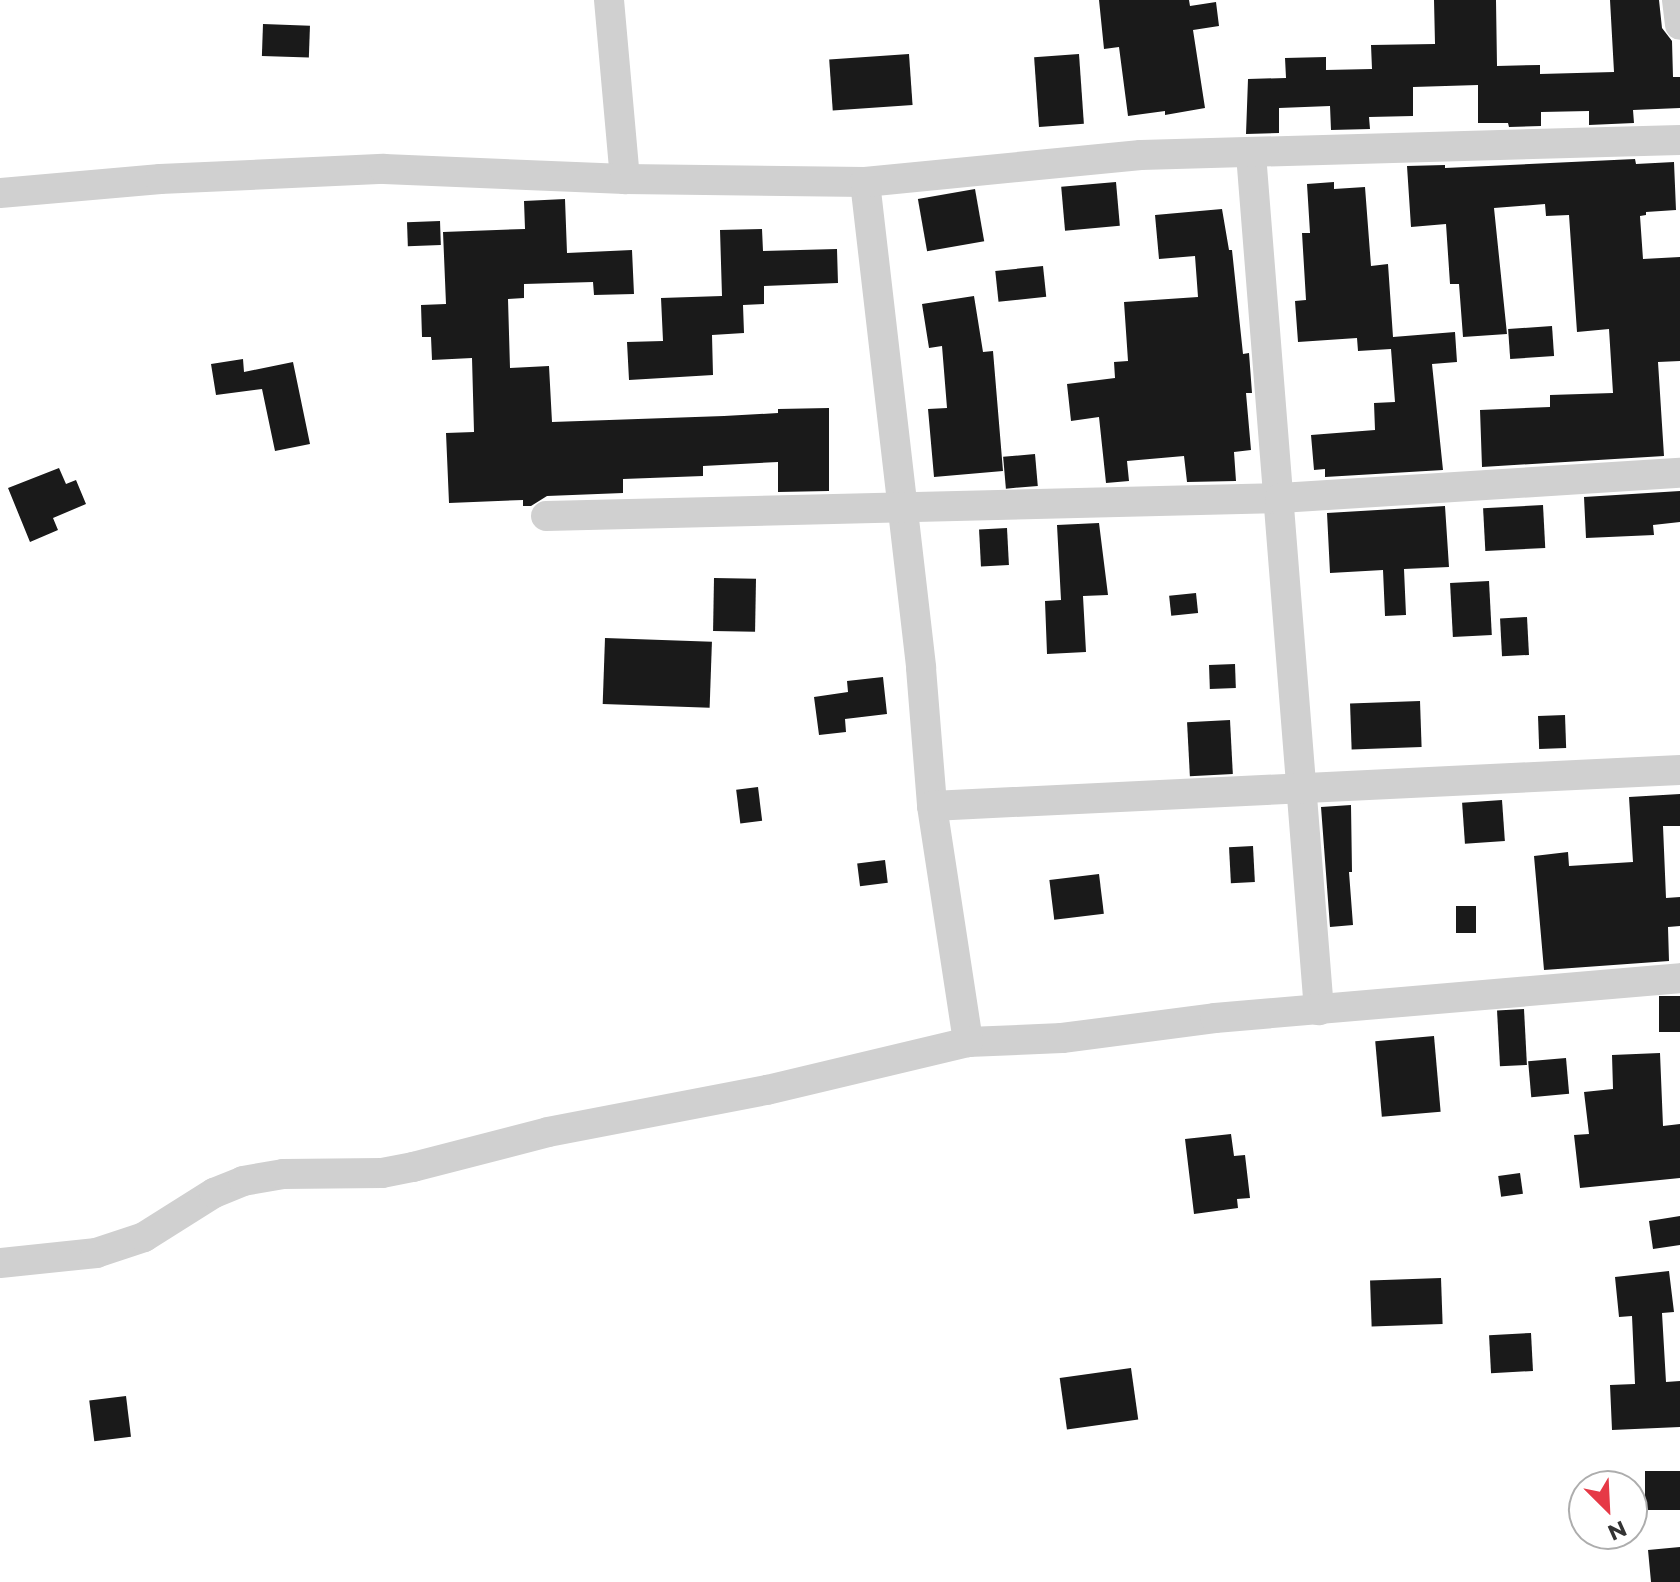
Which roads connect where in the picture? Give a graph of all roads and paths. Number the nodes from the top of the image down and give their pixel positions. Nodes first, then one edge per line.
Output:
1 (609, 0) edge
2 (1677, 0) edge
3 (1680, 25) edge
4 (1680, 140) edge
5 (1251, 154) junction
6 (625, 179) junction
7 (865, 182) junction
8 (0, 193) edge
9 (1680, 473) edge
10 (1280, 498) junction
11 (901, 510) junction
12 (546, 516) dead end
13 (1680, 770) edge
14 (1303, 788) junction
15 (932, 806) junction
16 (1680, 978) edge
17 (1319, 1010) junction
18 (968, 1042) junction
19 (0, 1263) edge

1 - 6 street
2 - 3 street
4 - 5 street
5 - 7 street
5 - 10 street
6 - 7 street
6 - 8 street
7 - 11 street
9 - 10 street
10 - 11 street
10 - 14 street
11 - 12 street
11 - 15 street
13 - 14 street
14 - 15 street
14 - 17 street
15 - 18 street
16 - 17 street
17 - 18 street
18 - 19 street

